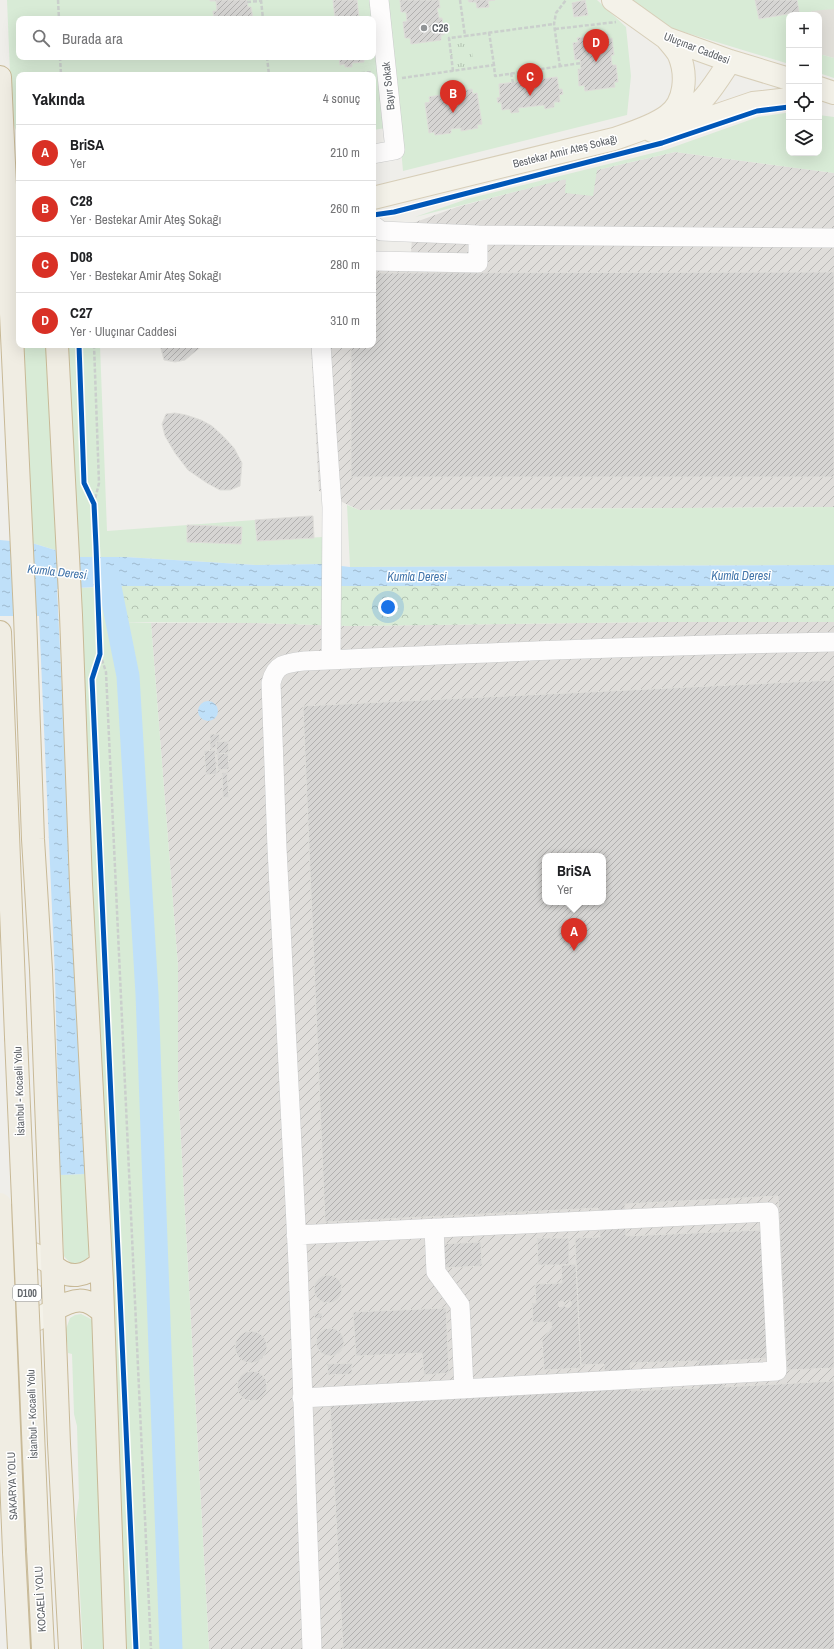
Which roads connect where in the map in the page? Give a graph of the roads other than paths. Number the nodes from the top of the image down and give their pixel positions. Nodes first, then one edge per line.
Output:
1 (379, 0) edge
2 (614, 0) edge
3 (666, 38) junction
4 (723, 58) junction
5 (0, 77) edge
6 (786, 78) edge
7 (822, 89) edge
8 (834, 93) edge
9 (786, 99) edge
10 (822, 101) edge
11 (834, 103) edge
12 (668, 116) junction
13 (644, 133) junction
14 (614, 140) junction
15 (376, 153) edge
16 (4, 174) junction
17 (376, 197) edge
18 (16, 198) edge
19 (16, 226) edge
20 (376, 227) edge
21 (478, 235) junction
22 (834, 238) edge
23 (376, 261) edge
24 (16, 266) edge
25 (16, 295) edge
26 (11, 313) junction
27 (57, 348) edge
28 (321, 348) edge
29 (0, 632) edge
30 (834, 642) edge
31 (1, 658) junction
32 (331, 660) junction
33 (33, 840) junction
34 (0, 1204) edge
35 (50, 1208) junction
36 (0, 1224) edge
37 (434, 1228) junction
38 (296, 1235) junction
39 (0, 1255) edge
40 (101, 1262) junction
41 (52, 1264) junction
42 (54, 1310) junction
43 (103, 1313) junction
44 (0, 1320) edge
45 (0, 1362) edge
46 (56, 1374) junction
47 (464, 1389) junction
48 (302, 1398) junction
49 (38, 1549) joint
50 (19, 1649) edge
51 (43, 1649) edge
52 (70, 1649) edge
53 (115, 1649) edge
54 (312, 1649) edge

1 - 15 lane, Bayır Sokak
2 - 3 main road, Uluçınar Caddesi
3 - 4 main road, Uluçınar Caddesi
3 - 12 main road, Bestekar Amir Ateş Sokağı
4 - 6 main road, Uluçınar Caddesi
4 - 12 main road
4 - 13 main road
5 - 16 highway
7 - 8 main road
9 - 13 main road
10 - 11 main road
12 - 14 main road, Bestekar Amir Ateş Sokağı
13 - 14 main road
14 - 17 main road, Bestekar Amir Ateş Sokağı
16 - 18 highway
16 - 26 highway
19 - 24 highway
20 - 21 lane
21 - 22 lane
21 - 23 lane
25 - 26 highway
26 - 33 highway
27 - 40 highway
28 - 32 lane
29 - 31 highway, İstanbul - Kocaeli Yolu / D100
30 - 32 lane
31 - 33 highway
31 - 49 highway, İstanbul - Kocaeli Yolu / D100, bridge
32 - 38 lane
33 - 35 highway
34 - 50 highway, SAKARYA YOLU / D100, bridge
35 - 36 highway
35 - 41 highway
37 - 38 lane
37 - 47 lane
37 - 47 lane
38 - 48 lane
39 - 41 main road
40 - 41 highway
40 - 43 highway
41 - 42 highway
42 - 43 highway
42 - 44 main road
42 - 46 highway
43 - 53 highway
45 - 46 highway
46 - 52 highway
47 - 48 lane
48 - 54 lane
49 - 51 highway, KOCAELİ YOLU / D100

